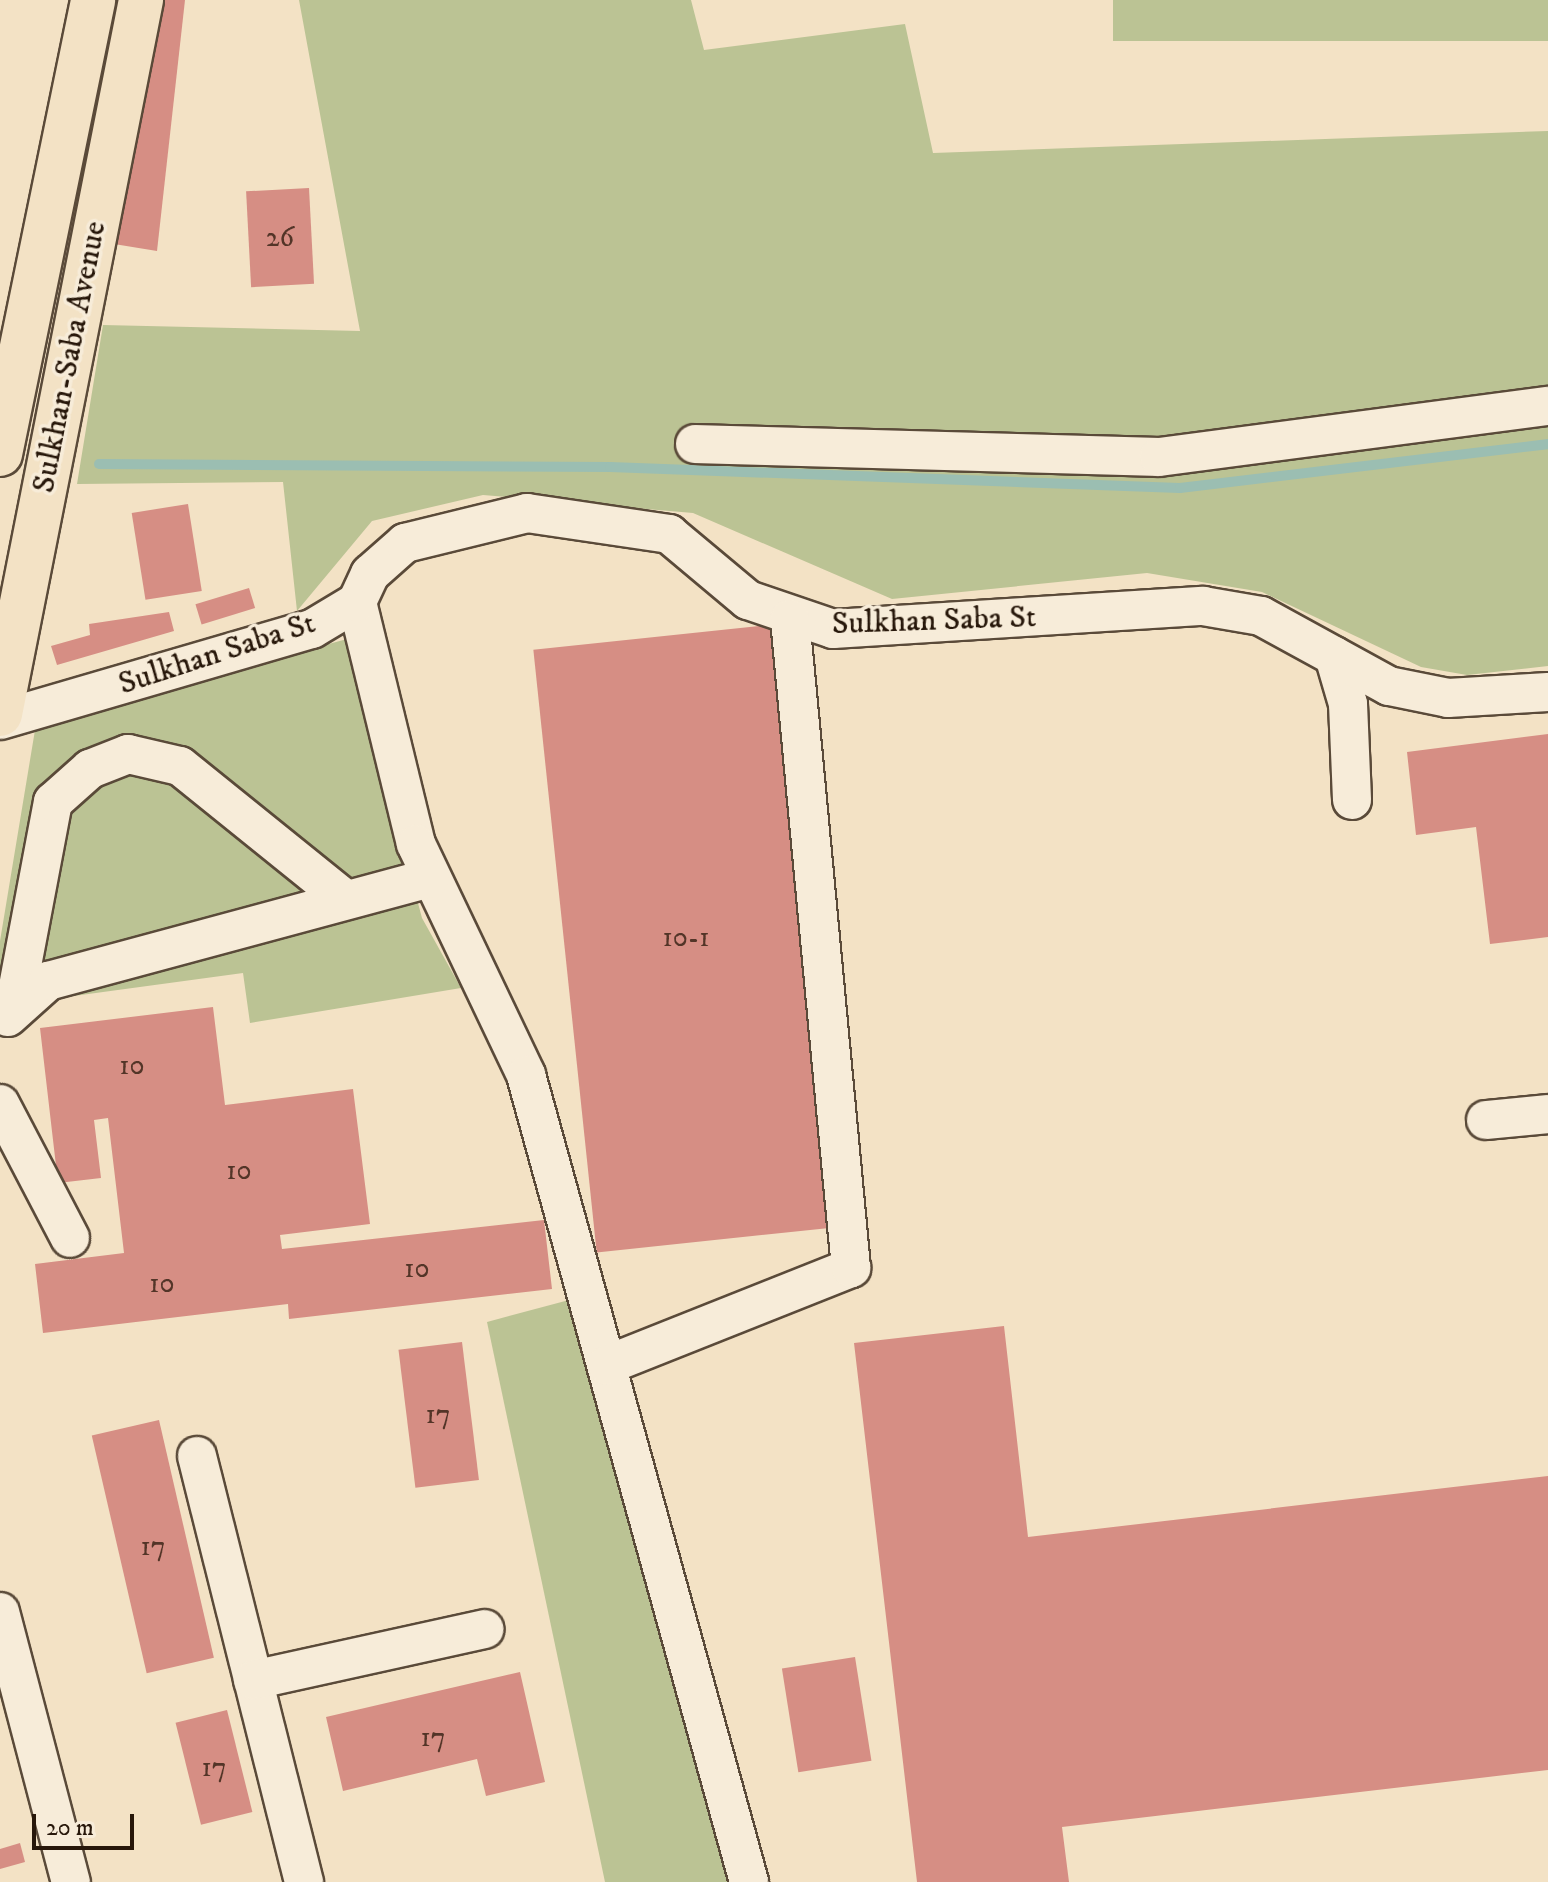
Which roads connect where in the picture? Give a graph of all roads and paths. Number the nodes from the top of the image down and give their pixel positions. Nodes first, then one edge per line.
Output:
1 (93, 0) edge
2 (141, 0) edge
3 (1548, 406) edge
4 (4, 411) edge
5 (58, 415) junction
6 (695, 444) dead end
7 (0, 454) edge
8 (357, 602) junction
9 (790, 619) junction
10 (1334, 656) junction
11 (1548, 692) edge
12 (0, 714) edge
13 (0, 720) edge
14 (1352, 800) dead end
15 (429, 878) junction
16 (346, 900) junction
17 (7, 1019) edge
18 (0, 1104) edge
19 (1548, 1114) edge
20 (1486, 1120) dead end
21 (70, 1238) dead end
22 (607, 1365) junction
23 (197, 1456) dead end
24 (0, 1612) edge
25 (484, 1629) dead end
26 (253, 1680) junction
27 (71, 1882) edge
28 (304, 1882) edge
29 (749, 1882) edge

1 - 4 main road, Sulkhan-Saba Avenue
2 - 5 main road, Sulkhan-Saba Avenue
3 - 6 street
4 - 5 street
4 - 7 main road, Sulkhan-Saba Avenue
5 - 12 main road, Sulkhan-Saba Avenue
8 - 9 street, Sulkhan Saba St
8 - 13 street, Sulkhan Saba St
8 - 15 street
9 - 10 street, Sulkhan Saba St
9 - 22 street
10 - 11 street, Sulkhan Saba St
10 - 14 street
15 - 16 street
15 - 22 street
16 - 17 street
16 - 17 street
18 - 21 street
19 - 20 street
22 - 29 street
23 - 26 street
24 - 27 street
25 - 26 street
26 - 28 street

